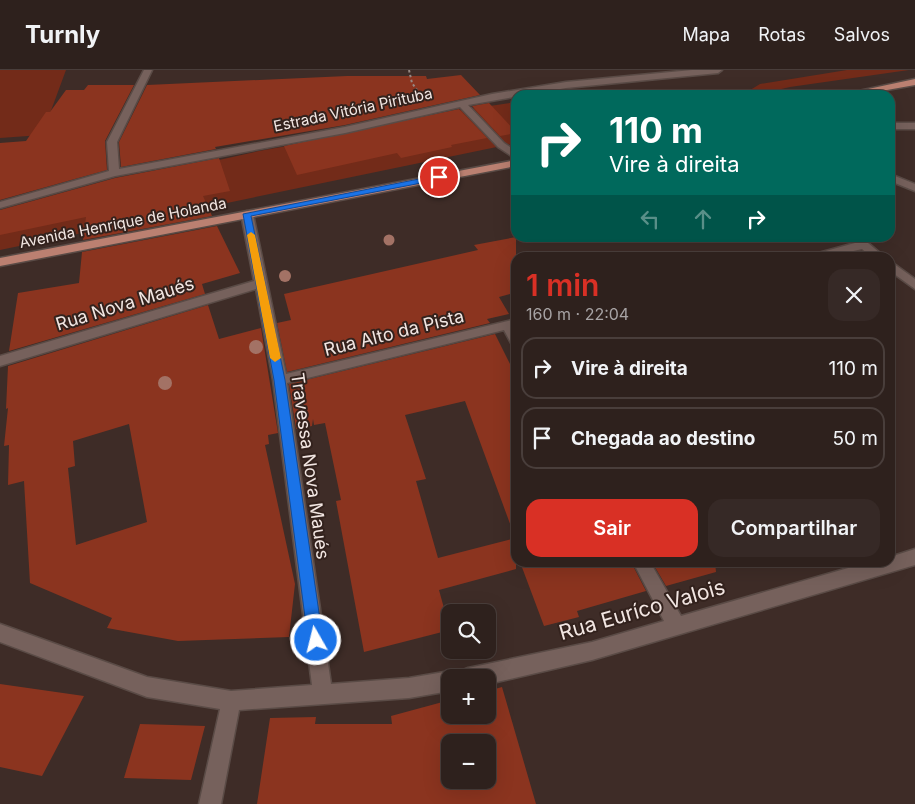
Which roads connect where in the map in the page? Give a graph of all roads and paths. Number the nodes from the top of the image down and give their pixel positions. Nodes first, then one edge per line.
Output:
1 (148, 70) edge
2 (718, 70) edge
3 (915, 82) edge
4 (537, 90) edge
5 (872, 90) edge
6 (511, 94) edge
7 (461, 103) junction
8 (895, 126) edge
9 (915, 126) edge
10 (511, 152) edge
11 (511, 164) edge
12 (114, 172) junction
13 (895, 179) edge
14 (915, 188) edge
15 (0, 205) edge
16 (247, 214) junction
17 (856, 242) edge
18 (860, 242) edge
19 (825, 252) edge
20 (873, 252) edge
21 (0, 262) edge
22 (895, 270) edge
23 (261, 283) junction
24 (915, 285) edge
25 (511, 324) edge
26 (0, 361) edge
27 (280, 380) junction
28 (915, 558) edge
29 (895, 564) edge
30 (644, 567) edge
31 (883, 567) edge
32 (676, 625) junction
33 (0, 634) edge
34 (496, 673) edge
35 (441, 683) edge
36 (323, 695) junction
37 (231, 701) junction
38 (210, 804) edge

1 - 12 street
2 - 4 street, Estrada Vitória Pirituba
3 - 5 main road
6 - 7 street, Estrada Vitória Pirituba
7 - 10 street
7 - 12 street, Estrada Vitória Pirituba
8 - 9 street
11 - 16 main road, Avenida Henrique de Holanda
12 - 15 street, Estrada Vitória Pirituba
13 - 14 street
16 - 21 main road, Avenida Henrique de Holanda
16 - 23 street, Travessa Nova Maués
17 - 19 street
18 - 20 street
22 - 24 street
23 - 26 street, Rua Nova Maués
23 - 27 street, Travessa Nova Maués
25 - 27 street, Rua Alto da Pista
27 - 36 street, Travessa Nova Maués
28 - 29 street, Rua Euríco Valois
30 - 32 street
31 - 32 street, Rua Euríco Valois
32 - 34 street, Rua Euríco Valois
33 - 37 street
35 - 36 street
36 - 37 street
37 - 38 street

